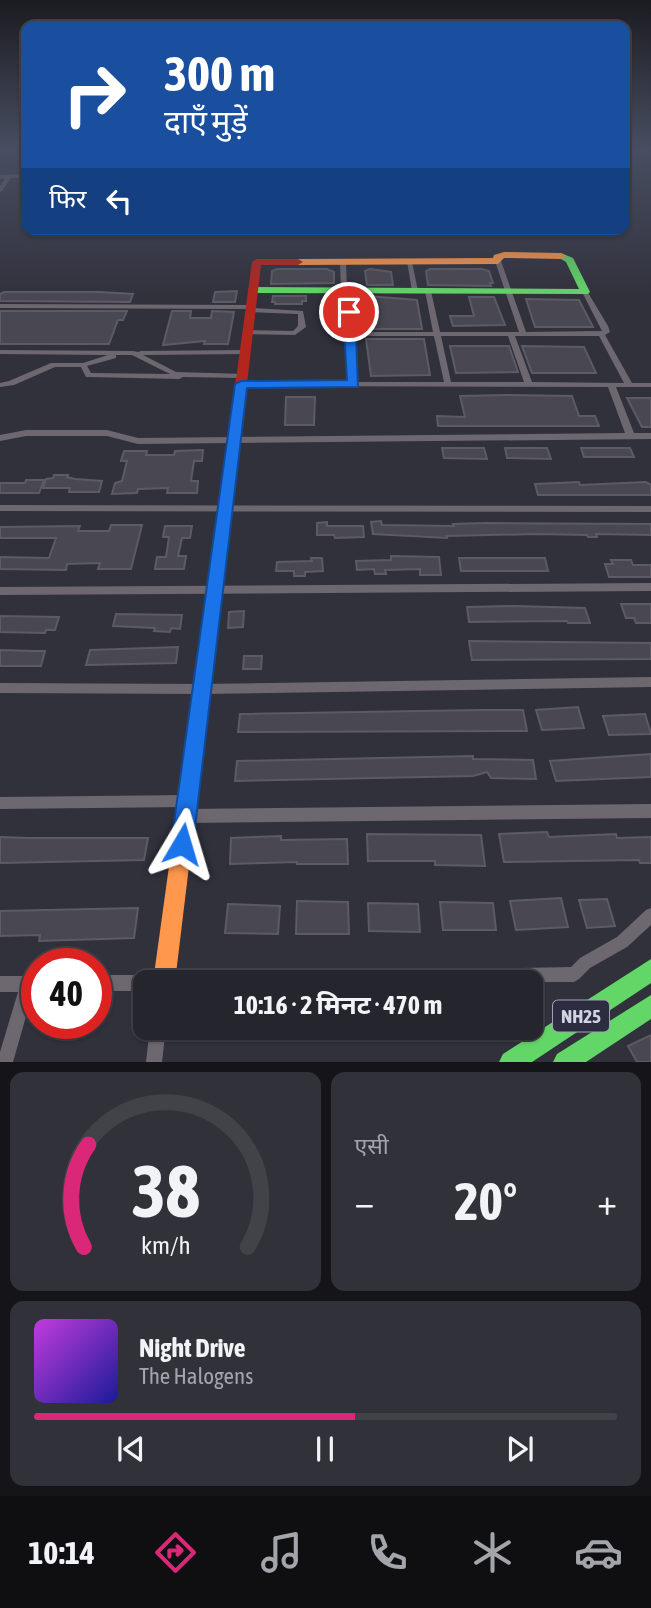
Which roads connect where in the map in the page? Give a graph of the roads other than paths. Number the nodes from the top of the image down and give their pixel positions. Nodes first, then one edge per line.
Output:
1 (498, 261) junction
2 (343, 262) junction
3 (409, 262) junction
4 (253, 290) junction
5 (346, 291) junction
6 (422, 291) junction
7 (510, 292) junction
8 (585, 292) junction
9 (0, 306) edge
10 (251, 308) junction
11 (248, 332) junction
12 (351, 334) junction
13 (601, 334) junction
14 (437, 335) junction
15 (512, 335) junction
16 (524, 335) junction
17 (0, 352) edge
18 (245, 352) junction
19 (128, 353) junction
20 (83, 365) junction
21 (186, 376) junction
22 (242, 380) junction
23 (0, 384) edge
24 (354, 384) junction
25 (448, 384) junction
26 (529, 384) junction
27 (611, 384) junction
28 (629, 385) junction
29 (651, 385) edge
30 (651, 436) edge
31 (631, 437) junction
32 (0, 438) edge
33 (234, 440) junction
34 (225, 507) junction
35 (0, 508) edge
36 (651, 509) edge
37 (651, 587) edge
38 (0, 591) edge
39 (215, 592) junction
40 (651, 682) edge
41 (0, 688) edge
42 (202, 689) junction
43 (0, 803) edge
44 (186, 809) junction
45 (651, 811) edge
46 (651, 915) edge
47 (166, 970) edge
48 (651, 970) edge
49 (543, 975) edge
50 (133, 983) edge
51 (0, 984) edge
52 (21, 984) edge
53 (112, 984) edge
54 (651, 1006) edge
55 (21, 1016) edge
56 (157, 1040) edge
57 (5, 1062) edge
58 (154, 1062) edge
59 (511, 1062) edge
60 (565, 1062) edge

1 - 3 street
1 - 7 street
1 - 8 street
2 - 3 street
2 - 4 street
2 - 5 street
3 - 6 street
4 - 5 street
4 - 10 street
5 - 6 street
5 - 12 street
6 - 7 street
6 - 14 street
7 - 8 street
7 - 16 street
8 - 13 street
9 - 10 street
10 - 11 street
10 - 11 street
11 - 18 street
12 - 14 street
12 - 24 street
13 - 16 street
13 - 28 street
14 - 15 street
14 - 25 street
15 - 16 street
15 - 26 street
17 - 19 street
18 - 19 street
18 - 22 street
19 - 20 street
19 - 21 street
20 - 21 street
20 - 23 street
21 - 22 street
22 - 24 street
22 - 33 street
24 - 25 street
25 - 26 street
26 - 27 street
27 - 28 street
27 - 31 street
28 - 29 street
30 - 31 street
31 - 33 street
32 - 33 street
33 - 34 street
34 - 35 street
34 - 36 street
34 - 39 street
37 - 39 street
38 - 39 street
39 - 42 street
40 - 42 street
41 - 42 street
42 - 44 street
43 - 44 street
44 - 45 street
44 - 47 street
46 - 49 street
48 - 59 street, NH25
50 - 53 street
51 - 52 street
54 - 60 street, NH25
55 - 57 street
56 - 58 street

